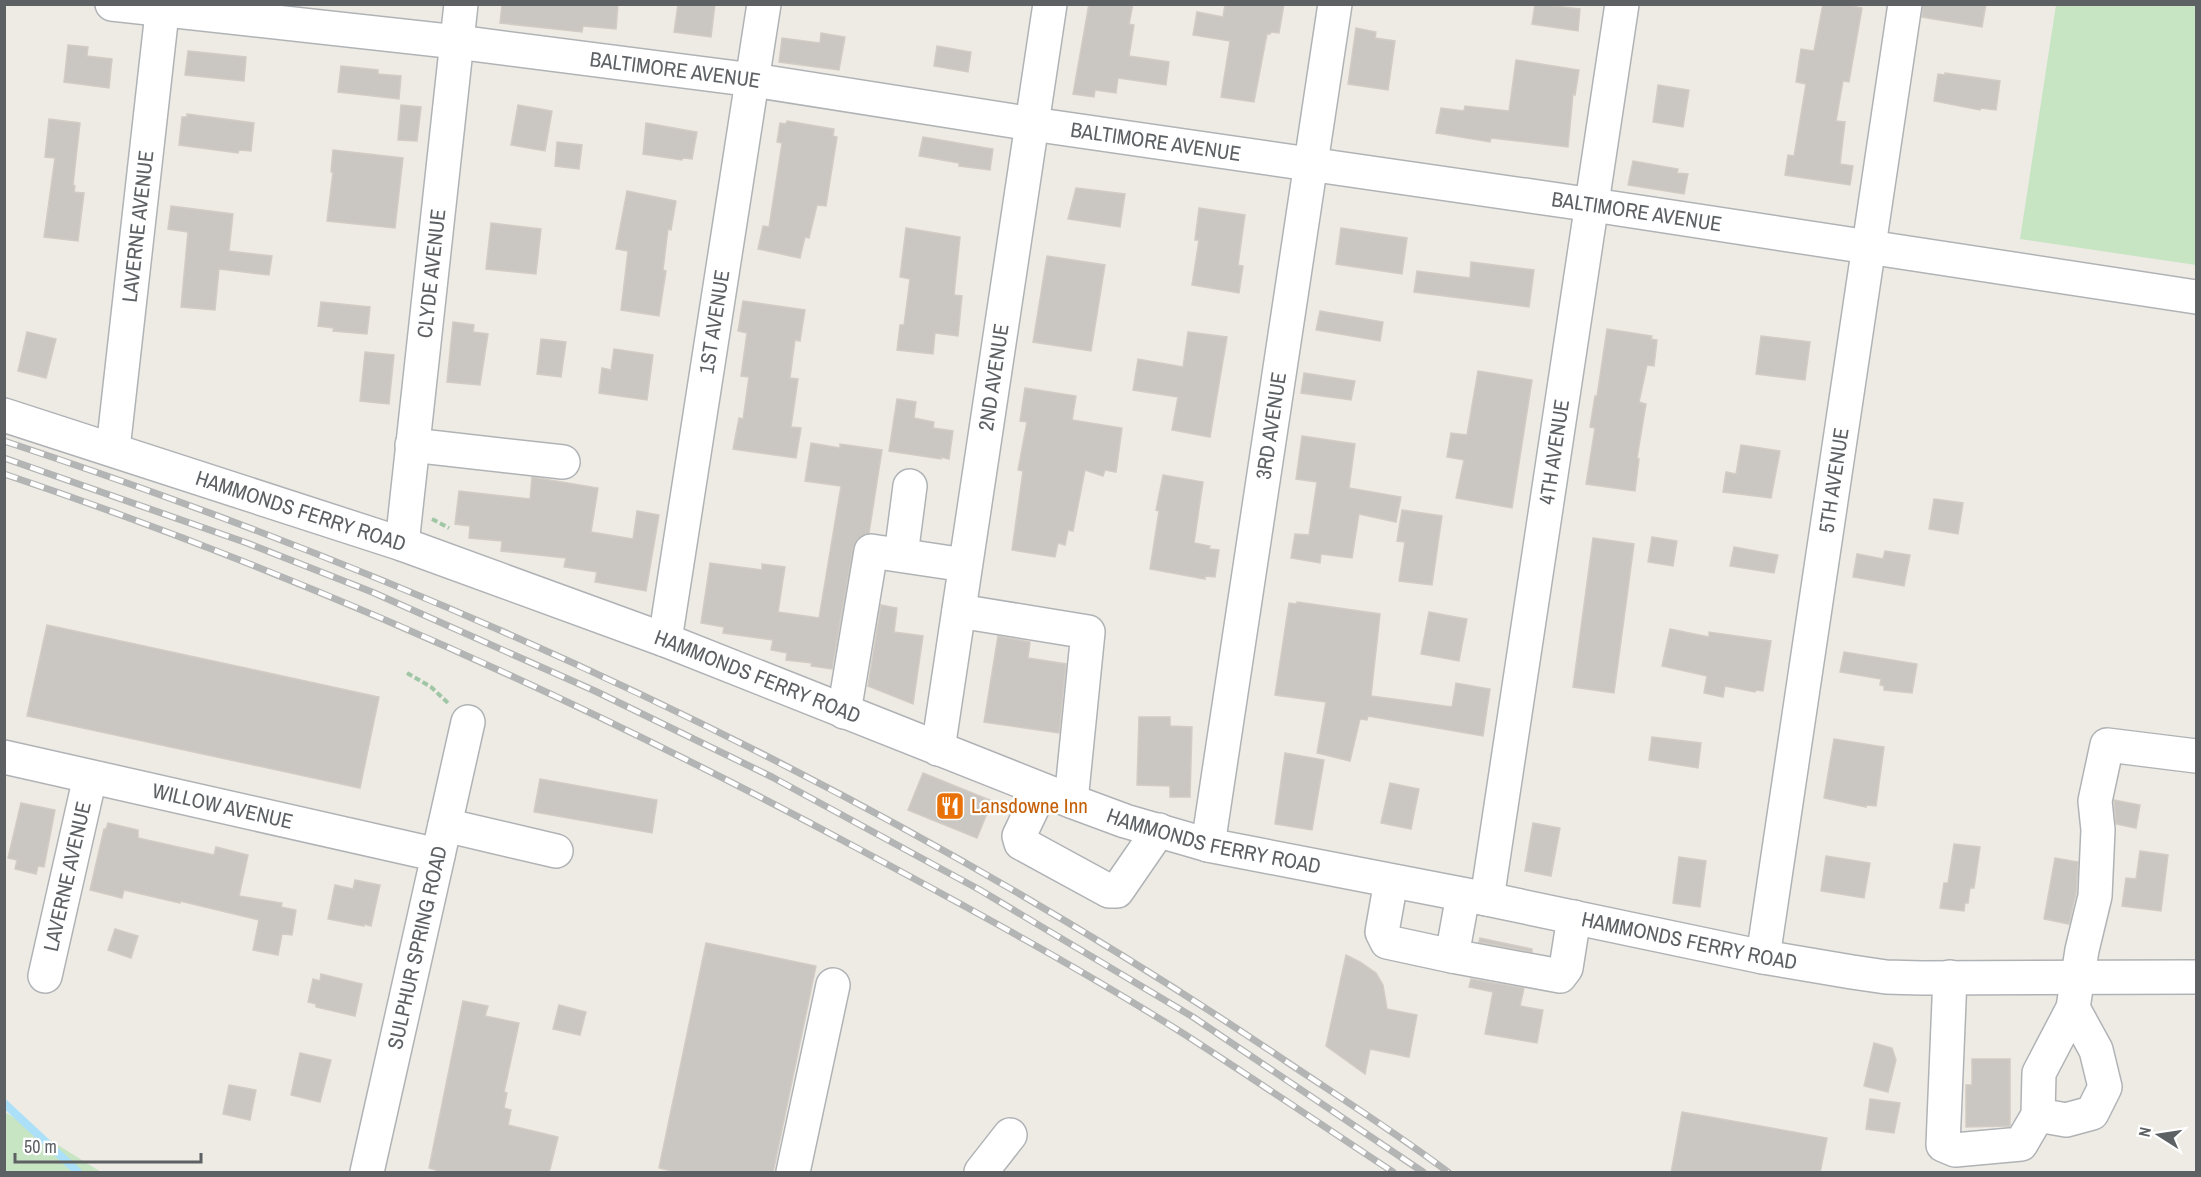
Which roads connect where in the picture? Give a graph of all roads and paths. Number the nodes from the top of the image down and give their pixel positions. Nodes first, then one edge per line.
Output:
1 (112, 4) edge
2 (461, 4) edge
3 (764, 4) edge
4 (1050, 4) edge
5 (1335, 4) edge
6 (1622, 4) edge
7 (1905, 4) edge
8 (162, 7) edge
9 (457, 42) junction
10 (753, 80) junction
11 (1032, 124) junction
12 (1312, 164) junction
13 (1593, 205) junction
14 (1868, 249) junction
15 (2196, 297) edge
16 (4, 415) edge
17 (412, 445) junction
18 (113, 449) junction
19 (563, 462) dead end
20 (910, 486) dead end
21 (434, 520) dead end
22 (455, 531) dead end
23 (402, 544) junction
24 (901, 555) junction
25 (965, 565) junction
26 (959, 610) junction
27 (665, 640) junction
28 (406, 673) dead end
29 (431, 687) dead end
30 (844, 712) junction
31 (468, 722) dead end
32 (938, 749) junction
33 (2196, 756) edge
34 (4, 757) edge
35 (90, 777) junction
36 (1041, 790) junction
37 (1071, 801) junction
38 (1159, 830) junction
39 (442, 840) junction
40 (1208, 845) junction
41 (556, 851) dead end
42 (1391, 881) junction
43 (1475, 897) junction
44 (1574, 917) junction
45 (1452, 956) junction
46 (1763, 957) junction
47 (45, 976) dead end
48 (2079, 976) junction
49 (1950, 977) junction
50 (2196, 977) edge
51 (834, 985) dead end
52 (2073, 1008) junction
53 (2038, 1115) junction
54 (1010, 1135) dead end
55 (367, 1173) edge
56 (793, 1173) edge
57 (981, 1173) edge

1 - 8 street, BALTIMORE AVENUE
2 - 9 street, CLYDE AVENUE
3 - 10 street, 1ST AVENUE
4 - 11 street, 2ND AVENUE
5 - 12 street, 3RD AVENUE
6 - 13 street, 4TH AVENUE
7 - 14 street, 5TH AVENUE
8 - 9 street, BALTIMORE AVENUE
8 - 18 street, LAVERNE AVENUE
9 - 10 street, BALTIMORE AVENUE
9 - 17 street, CLYDE AVENUE
10 - 11 street, BALTIMORE AVENUE
10 - 27 street, 1ST AVENUE
11 - 12 street, BALTIMORE AVENUE
11 - 25 street, 2ND AVENUE
12 - 13 street, BALTIMORE AVENUE
12 - 40 street, 3RD AVENUE
13 - 14 street, BALTIMORE AVENUE
13 - 43 street, 4TH AVENUE
14 - 15 street, BALTIMORE AVENUE
14 - 46 street, 5TH AVENUE
16 - 18 street, HAMMONDS FERRY ROAD
17 - 19 street
17 - 23 street, CLYDE AVENUE
18 - 23 street, HAMMONDS FERRY ROAD
20 - 24 street
21 - 22 path
23 - 27 street, HAMMONDS FERRY ROAD
24 - 25 street
24 - 30 street
25 - 26 street, 2ND AVENUE
26 - 32 street, 2ND AVENUE
26 - 37 street
27 - 30 street, HAMMONDS FERRY ROAD
28 - 29 path
30 - 32 street, HAMMONDS FERRY ROAD
31 - 39 street, SULPHUR SPRING ROAD
32 - 36 street, HAMMONDS FERRY ROAD
33 - 48 street
34 - 35 street, WILLOW AVENUE
35 - 39 street, WILLOW AVENUE
35 - 47 street, LAVERNE AVENUE
36 - 37 street, HAMMONDS FERRY ROAD
36 - 38 street
37 - 38 street, HAMMONDS FERRY ROAD
38 - 40 street, HAMMONDS FERRY ROAD
39 - 41 street, WILLOW AVENUE
39 - 55 street, SULPHUR SPRING ROAD
40 - 42 street, HAMMONDS FERRY ROAD
42 - 43 street, HAMMONDS FERRY ROAD
42 - 45 street
43 - 44 street, HAMMONDS FERRY ROAD
43 - 45 street, 4TH AVENUE
44 - 45 street
44 - 46 street, HAMMONDS FERRY ROAD
46 - 49 street, HAMMONDS FERRY ROAD
48 - 49 street, HAMMONDS FERRY ROAD
48 - 50 street, HAMMONDS FERRY ROAD
48 - 52 street
49 - 53 street
51 - 56 street
52 - 53 street
52 - 53 street
54 - 57 street

